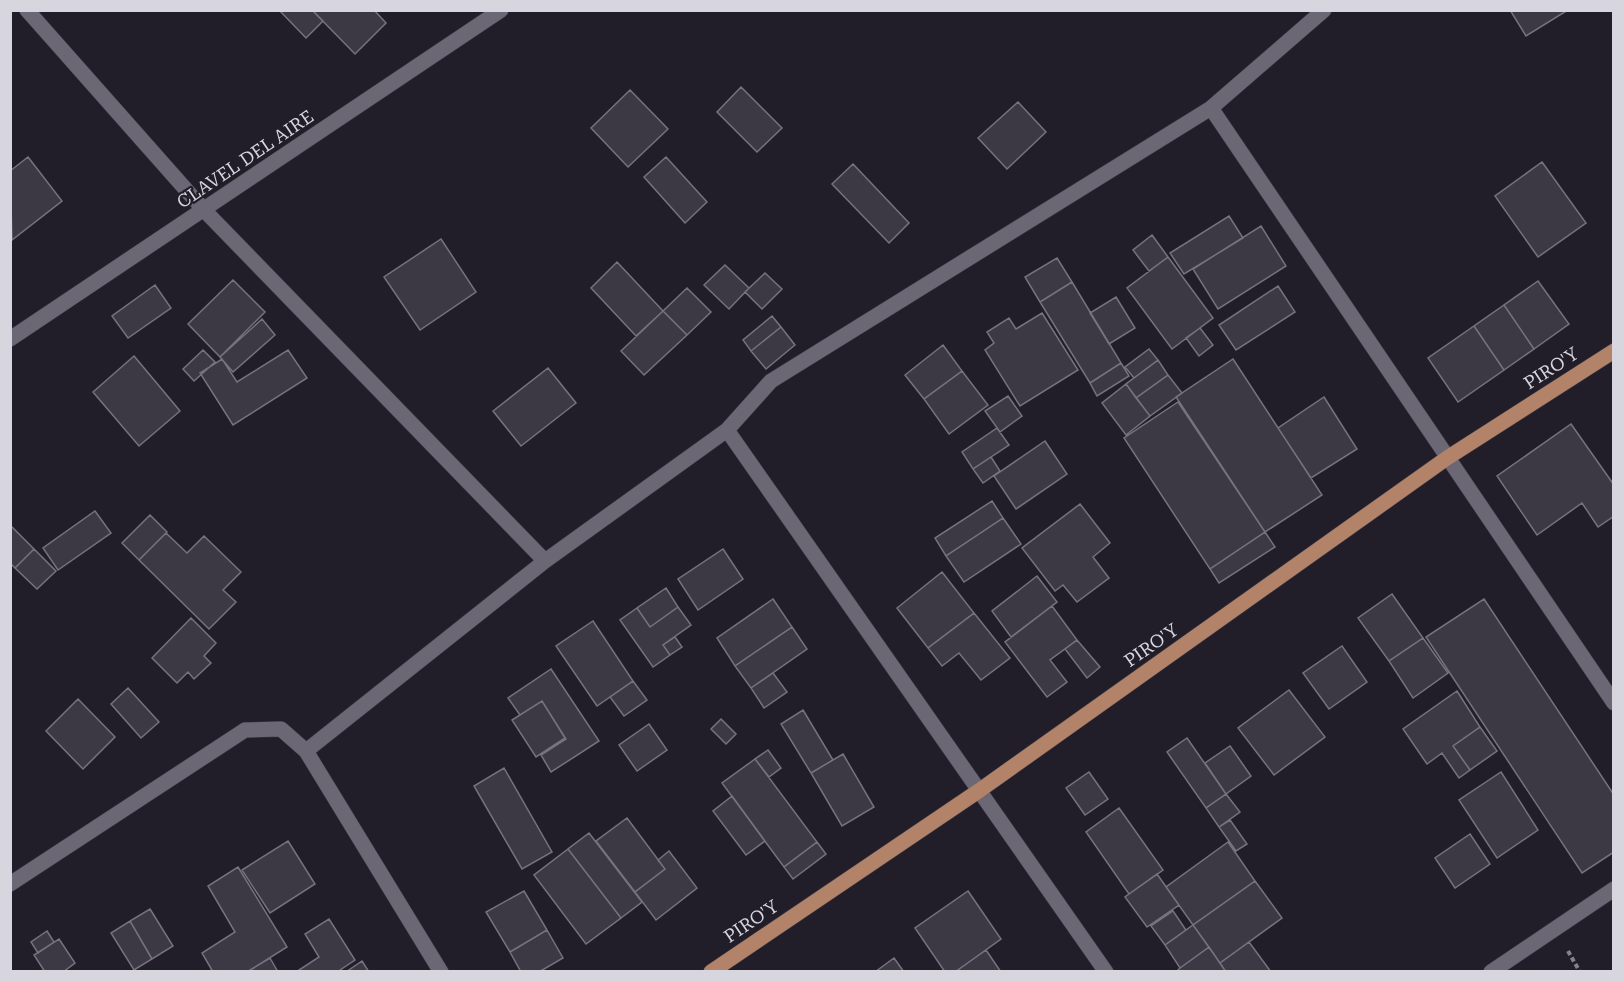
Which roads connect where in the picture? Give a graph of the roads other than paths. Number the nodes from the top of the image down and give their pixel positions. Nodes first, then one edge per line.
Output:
1 (27, 10) edge
2 (501, 10) edge
3 (1324, 10) edge
4 (1212, 108) junction
5 (204, 210) junction
6 (10, 339) edge
7 (1614, 351) edge
8 (727, 430) junction
9 (1447, 458) junction
10 (545, 561) junction
11 (1614, 703) edge
12 (306, 751) junction
13 (980, 790) junction
14 (10, 884) edge
15 (1614, 889) edge
16 (441, 972) edge
17 (711, 972) edge
18 (1106, 972) edge
19 (1491, 972) edge

1 - 5 street
2 - 5 street, CLAVEL DEL AIRE
3 - 4 street
4 - 8 street
4 - 9 street
5 - 6 street, CLAVEL DEL AIRE
5 - 10 street
7 - 9 main road, PIRO'Y
8 - 10 street
8 - 13 street
9 - 11 street
9 - 13 main road, PIRO'Y
10 - 12 street
12 - 14 street
12 - 16 street
13 - 17 main road, PIRO'Y
13 - 18 street
15 - 19 street

